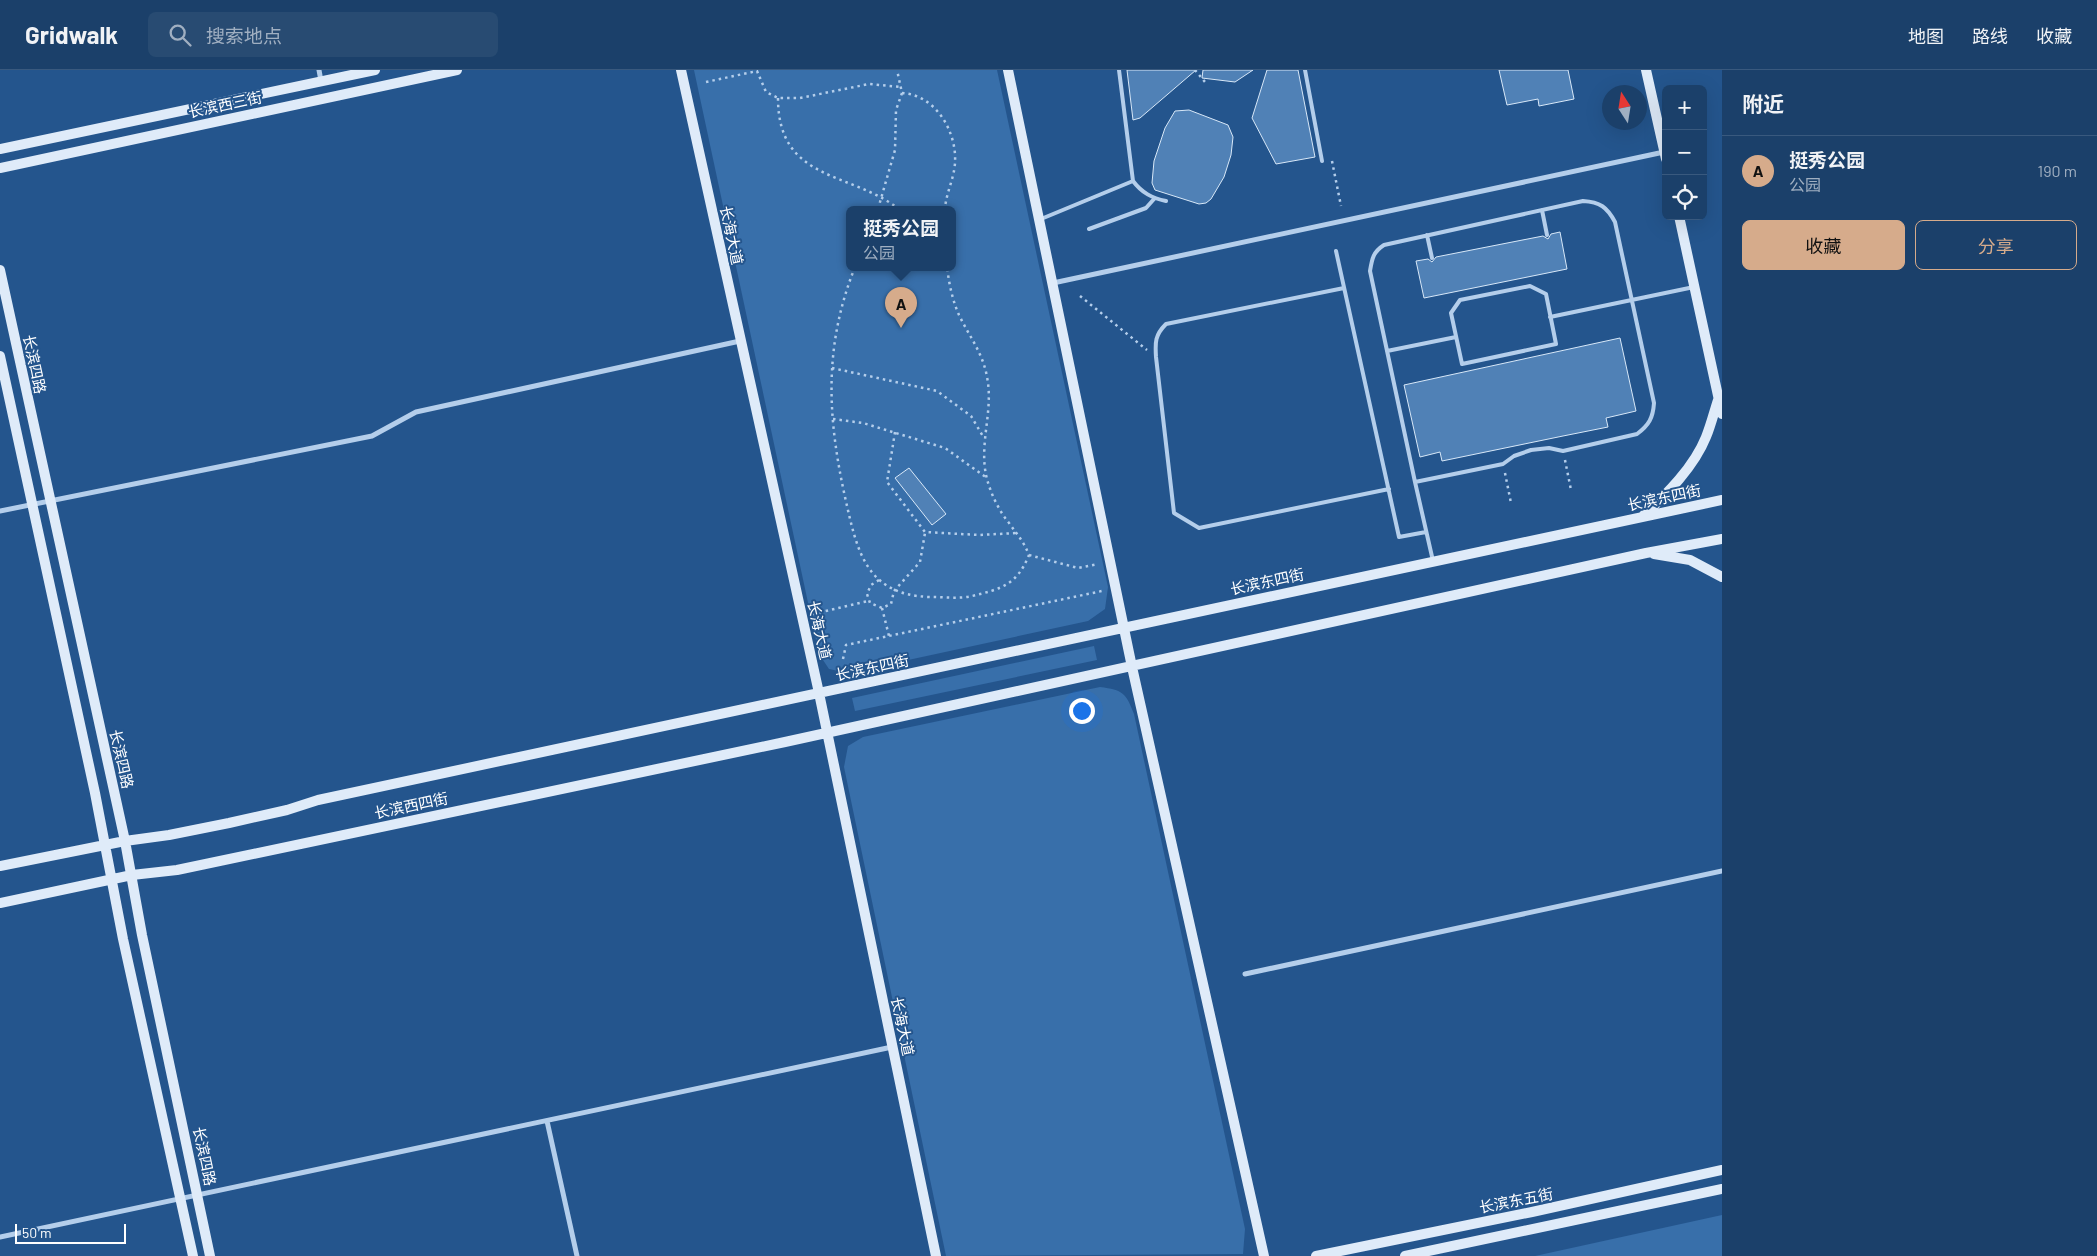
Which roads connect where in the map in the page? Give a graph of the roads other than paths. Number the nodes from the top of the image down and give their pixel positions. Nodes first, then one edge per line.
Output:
1 (319, 70) edge
2 (375, 70) edge
3 (457, 70) edge
4 (681, 70) edge
5 (1008, 70) edge
6 (1120, 70) edge
7 (1305, 70) edge
8 (1646, 70) edge
9 (321, 81) junction
10 (1662, 142) edge
11 (0, 150) edge
12 (1662, 156) edge
13 (1322, 160) road end
14 (0, 168) edge
15 (1133, 181) junction
16 (1154, 199) junction
17 (1166, 201) dead end
18 (1542, 210) junction
19 (1039, 220) junction
20 (1679, 220) edge
21 (1089, 230) dead end
22 (1547, 235) dead end
23 (1427, 236) junction
24 (1336, 251) dead end
25 (1432, 258) dead end
26 (0, 270) edge
27 (1052, 283) junction
28 (1694, 287) junction
29 (1344, 288) junction
30 (1632, 300) junction
31 (1550, 317) junction
32 (1456, 337) junction
33 (740, 341) junction
34 (1388, 351) junction
35 (0, 356) edge
36 (1720, 401) edge
37 (1722, 414) edge
38 (1415, 482) junction
39 (1389, 489) junction
40 (49, 500) junction
41 (1722, 500) edge
42 (33, 504) junction
43 (0, 511) edge
44 (1642, 517) junction
45 (1426, 532) junction
46 (1722, 539) edge
47 (1646, 553) junction
48 (1433, 561) junction
49 (1722, 577) edge
50 (1123, 628) junction
51 (1132, 666) junction
52 (819, 693) junction
53 (828, 732) junction
54 (125, 841) junction
55 (105, 845) junction
56 (0, 866) edge
57 (1722, 872) edge
58 (132, 875) junction
59 (113, 879) junction
60 (0, 903) edge
61 (1245, 974) dead end
62 (892, 1047) junction
63 (547, 1121) junction
64 (1722, 1170) edge
65 (1722, 1189) edge
66 (198, 1196) junction
67 (181, 1199) junction
68 (0, 1237) edge
69 (193, 1256) edge
70 (210, 1256) edge
71 (577, 1256) edge
72 (936, 1256) edge
73 (1264, 1256) edge
74 (1316, 1256) edge
75 (1405, 1256) edge

1 - 9 street
2 - 9 main road, 长滨西三街
3 - 14 main road, 长滨西三街
4 - 33 main road, 长海大道
5 - 19 main road
6 - 15 lane
7 - 13 lane
8 - 10 main road
9 - 11 main road, 长滨西三街
12 - 27 street
15 - 16 lane
15 - 19 lane
16 - 17 lane
16 - 21 lane
18 - 22 lane
18 - 23 lane
18 - 30 lane
19 - 27 main road
20 - 28 main road
23 - 25 lane
23 - 34 lane
24 - 29 lane
26 - 40 main road, 长滨四路
27 - 50 main road
28 - 30 lane
28 - 36 main road
29 - 39 lane
29 - 39 lane
30 - 31 lane
30 - 38 lane
31 - 32 lane
31 - 32 lane
32 - 34 lane
33 - 40 street
33 - 52 main road, 长海大道
34 - 38 lane
35 - 42 main road
36 - 37 main road
36 - 44 main road
38 - 45 lane
39 - 45 lane
40 - 42 street
40 - 54 main road, 长滨四路
41 - 44 main road, 长滨东四街
42 - 43 street
42 - 55 main road
44 - 48 main road, 长滨东四街
45 - 48 lane
46 - 47 main road
47 - 49 main road
47 - 51 main road
48 - 50 main road, 长滨东四街
50 - 51 main road
50 - 52 main road, 长滨东四街
51 - 53 main road
51 - 73 main road
52 - 53 main road, 长海大道
52 - 54 main road, 长滨西四街
53 - 58 main road, 长滨西四街
53 - 62 main road, 长海大道
54 - 55 main road, 长滨西四街
54 - 58 main road, 长滨四路
55 - 56 main road, 长滨西四街
55 - 59 main road
57 - 61 street
58 - 59 main road, 长滨西四街
58 - 66 main road, 长滨四路
59 - 60 main road, 长滨西四街
59 - 67 main road
62 - 63 street
62 - 72 main road, 长海大道
63 - 66 street
63 - 71 street
64 - 74 main road, 长滨东五街
65 - 75 main road
66 - 67 street
66 - 70 main road, 长滨四路
67 - 68 street
67 - 69 main road

